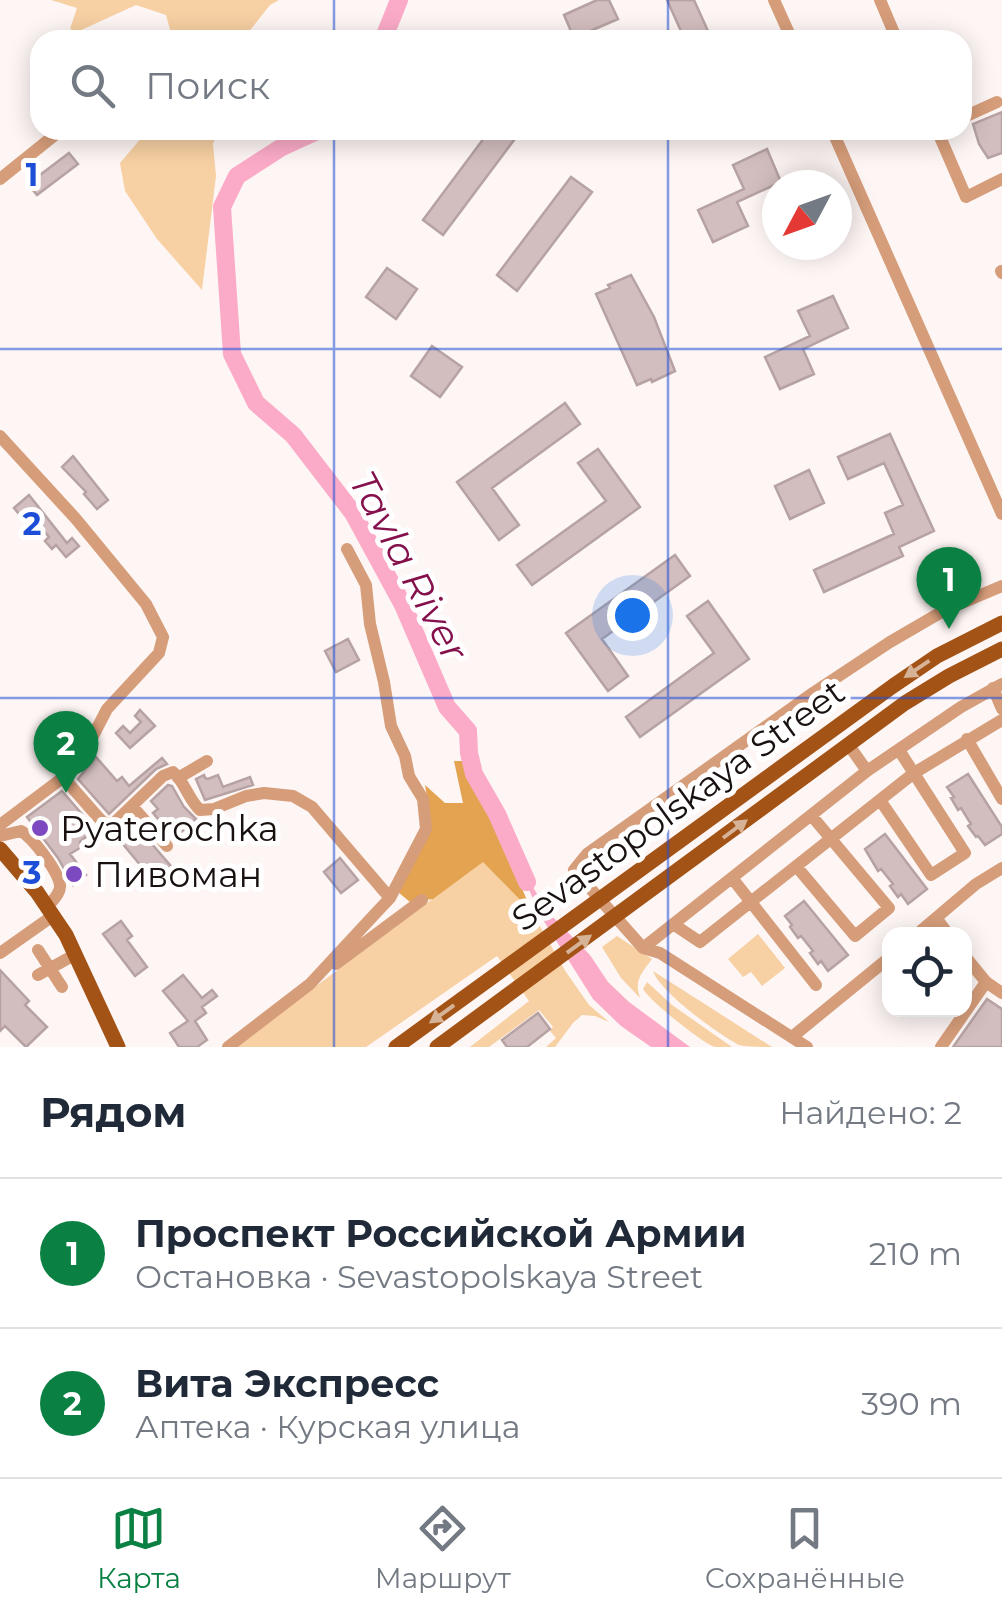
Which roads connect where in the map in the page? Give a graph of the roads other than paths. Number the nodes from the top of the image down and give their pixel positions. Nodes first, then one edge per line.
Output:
1 (774, 0) edge
2 (880, 0) edge
3 (788, 30) edge
4 (892, 30) edge
5 (997, 102) dead end
6 (972, 113) edge
7 (49, 140) edge
8 (836, 140) edge
9 (941, 140) edge
10 (0, 179) edge
11 (1002, 179) edge
12 (0, 436) edge
13 (1002, 514) edge
14 (347, 549) dead end
15 (1002, 586) edge
16 (1002, 623) edge
17 (1002, 649) edge
18 (997, 686) edge
19 (1002, 709) edge
20 (1002, 720) edge
21 (967, 739) junction
22 (848, 744) junction
23 (899, 750) junction
24 (207, 762) dead end
25 (867, 771) junction
26 (914, 773) junction
27 (62, 776) junction
28 (178, 778) junction
29 (1002, 799) edge
30 (880, 800) junction
31 (132, 806) junction
32 (811, 814) junction
33 (0, 823) edge
34 (0, 836) edge
35 (831, 838) junction
36 (167, 846) dead end
37 (0, 849) edge
38 (796, 866) junction
39 (1002, 868) edge
40 (732, 878) junction
41 (390, 898) junction
42 (422, 900) dead end
43 (750, 902) junction
44 (51, 910) junction
45 (937, 919) junction
46 (673, 924) junction
47 (926, 927) edge
48 (943, 927) edge
49 (643, 948) junction
50 (38, 950) dead end
51 (0, 953) edge
52 (76, 954) junction
53 (882, 964) edge
54 (972, 965) edge
55 (44, 972) junction
56 (986, 982) junction
57 (310, 984) junction
58 (816, 984) dead end
59 (62, 987) dead end
60 (1002, 993) edge
61 (792, 1037) junction
62 (118, 1047) edge
63 (228, 1047) edge
64 (396, 1047) edge
65 (437, 1047) edge
66 (807, 1047) edge
67 (942, 1047) edge

1 - 3 street
2 - 4 street
5 - 6 street
7 - 10 street
8 - 13 street
9 - 11 street
12 - 27 street
14 - 41 street
15 - 49 street
16 -> 64 main road, Sevastopolskaya Street
17 - 22 main road, Sevastopolskaya Street
18 - 19 street
18 - 23 street
20 - 21 street
21 - 26 street
21 - 29 street
22 - 25 street
65 -> 22 main road, Sevastopolskaya Street
23 - 25 street
23 - 26 street
24 - 28 street
25 - 32 street
26 - 30 street
26 - 30 street
27 - 31 street
27 - 33 street
28 - 31 street
28 - 41 street
30 - 35 street
31 - 36 street
32 - 35 street
32 - 40 street
34 - 44 street
35 - 38 street
35 - 38 street
37 - 44 main road
38 - 43 street
39 - 45 street
40 - 43 street
40 - 46 street
41 - 57 street
42 - 57 street
43 - 46 street
43 - 58 street
44 - 51 street
44 - 52 main road
45 - 47 street
45 - 48 street
46 - 49 street
49 - 61 street
50 - 55 street
52 - 55 street
52 - 62 main road
53 - 61 street
54 - 56 street
55 - 59 street
56 - 60 street
56 - 67 street
57 - 63 street
61 - 66 street

